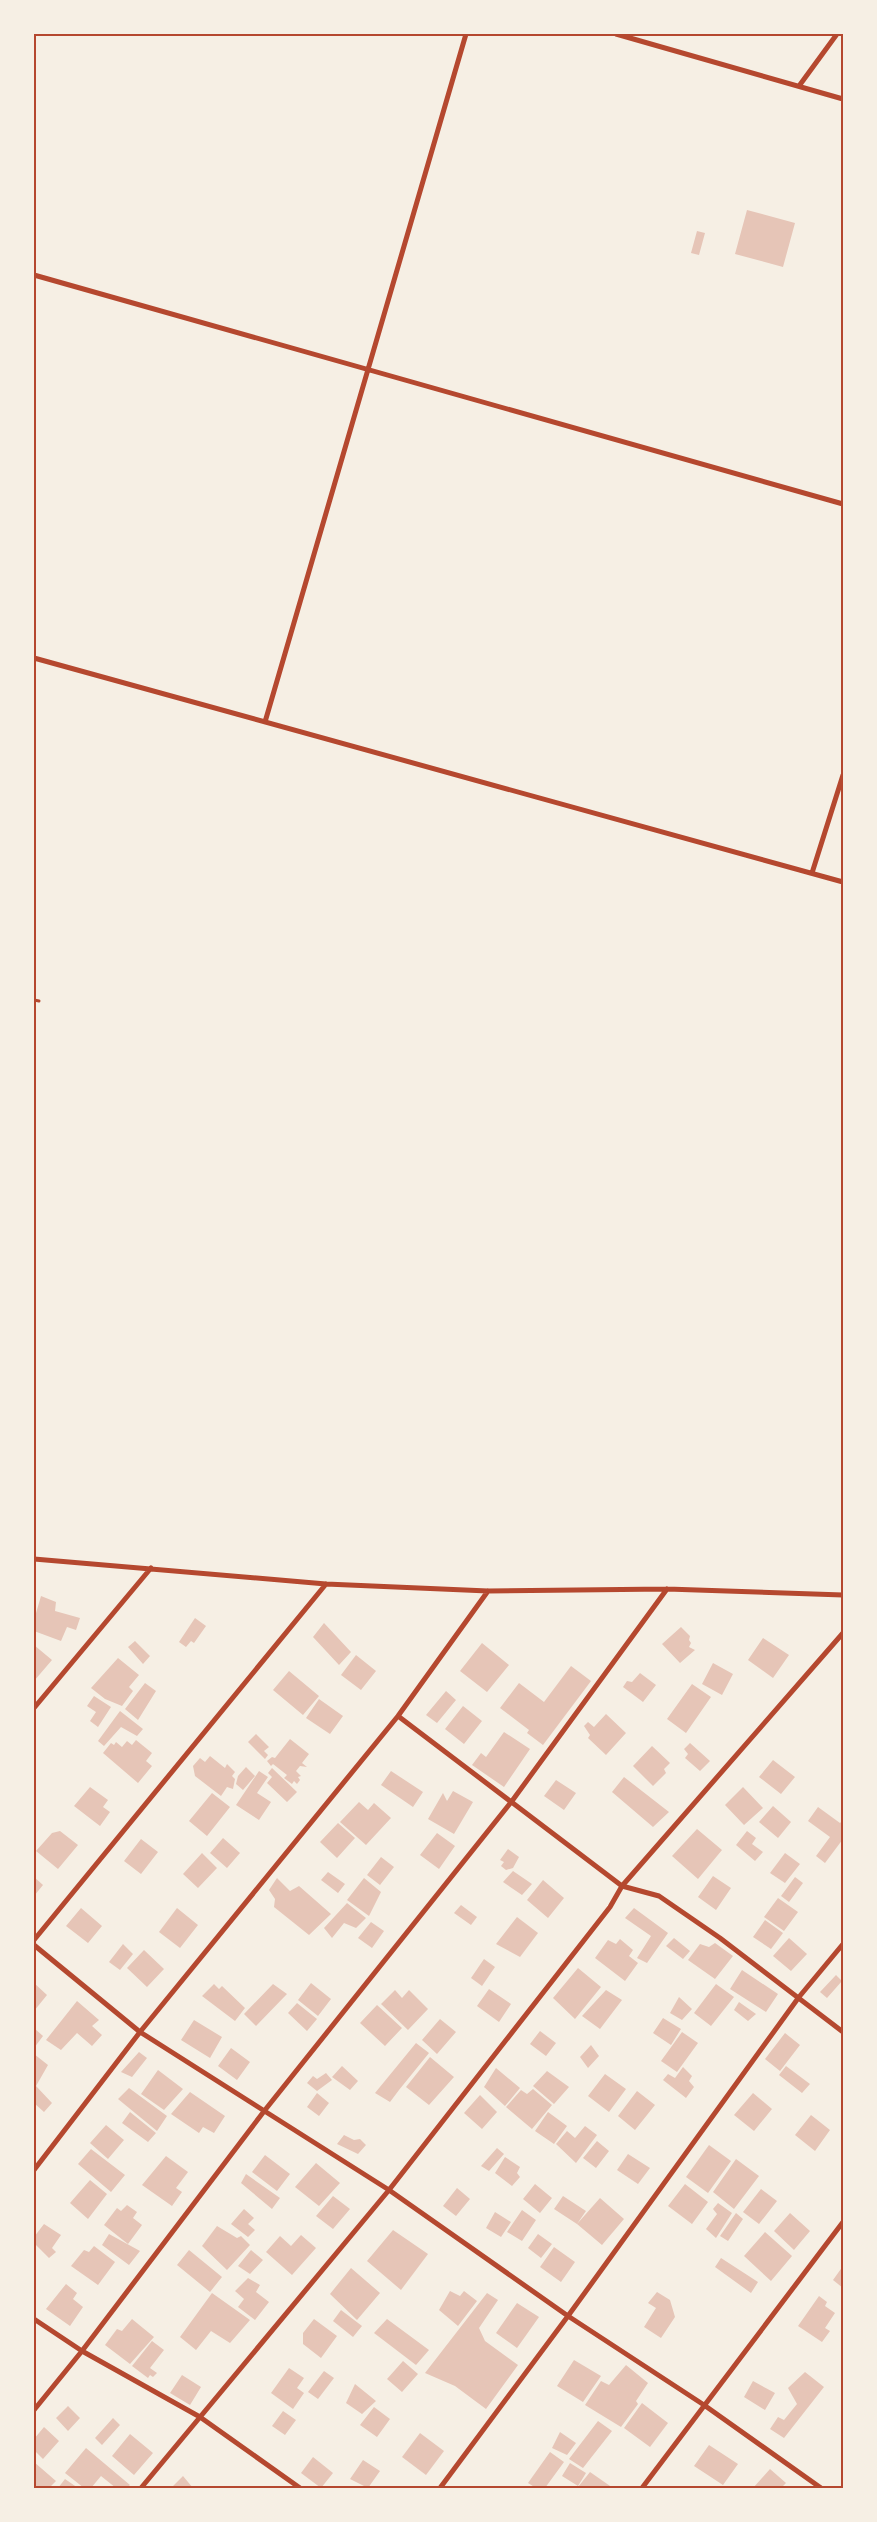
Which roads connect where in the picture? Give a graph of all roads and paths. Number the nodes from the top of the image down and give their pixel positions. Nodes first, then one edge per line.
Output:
1 (466, 34) edge
2 (616, 34) edge
3 (837, 34) edge
4 (799, 86) junction
5 (843, 99) edge
6 (34, 275) edge
7 (368, 370) junction
8 (843, 504) edge
9 (34, 658) edge
10 (265, 722) junction
11 (843, 775) edge
12 (812, 874) junction
13 (843, 882) edge
14 (34, 1000) edge
15 (39, 1001) dead end
16 (34, 1559) edge
17 (151, 1568) junction
18 (326, 1584) junction
19 (667, 1589) junction
20 (488, 1591) junction
21 (843, 1595) edge
22 (843, 1633) edge
23 (34, 1708) edge
24 (398, 1716) junction
25 (512, 1801) junction
26 (622, 1886) junction
27 (34, 1940) edge
28 (843, 1944) edge
29 (34, 1945) edge
30 (800, 1996) junction
31 (140, 2032) junction
32 (843, 2032) edge
33 (265, 2110) junction
34 (34, 2170) edge
35 (389, 2190) junction
36 (843, 2222) edge
37 (568, 2316) junction
38 (34, 2319) edge
39 (82, 2350) junction
40 (704, 2405) junction
41 (34, 2410) edge
42 (200, 2417) junction
43 (141, 2488) edge
44 (300, 2488) edge
45 (440, 2488) edge
46 (642, 2488) edge
47 (821, 2488) edge

1 - 7 street
2 - 4 street
3 - 4 street
4 - 5 street
6 - 7 street
7 - 8 street
7 - 10 street
9 - 10 street
10 - 12 street
11 - 12 street
12 - 13 street
14 - 15 path
16 - 17 street
17 - 18 street
17 - 23 street
18 - 20 street
18 - 27 street
19 - 20 street
19 - 21 street
19 - 25 street
20 - 24 street
22 - 26 street
24 - 25 street
24 - 31 street
25 - 26 street
25 - 33 street
26 - 30 street
26 - 35 street
28 - 30 street
29 - 31 street
30 - 32 street
30 - 37 street
31 - 33 street
31 - 34 street
33 - 35 street
33 - 39 street
35 - 37 street
35 - 42 street
36 - 40 street
37 - 40 street
37 - 45 street
38 - 39 street
39 - 41 street
39 - 42 street
40 - 46 street
40 - 47 street
42 - 43 street
42 - 44 street

